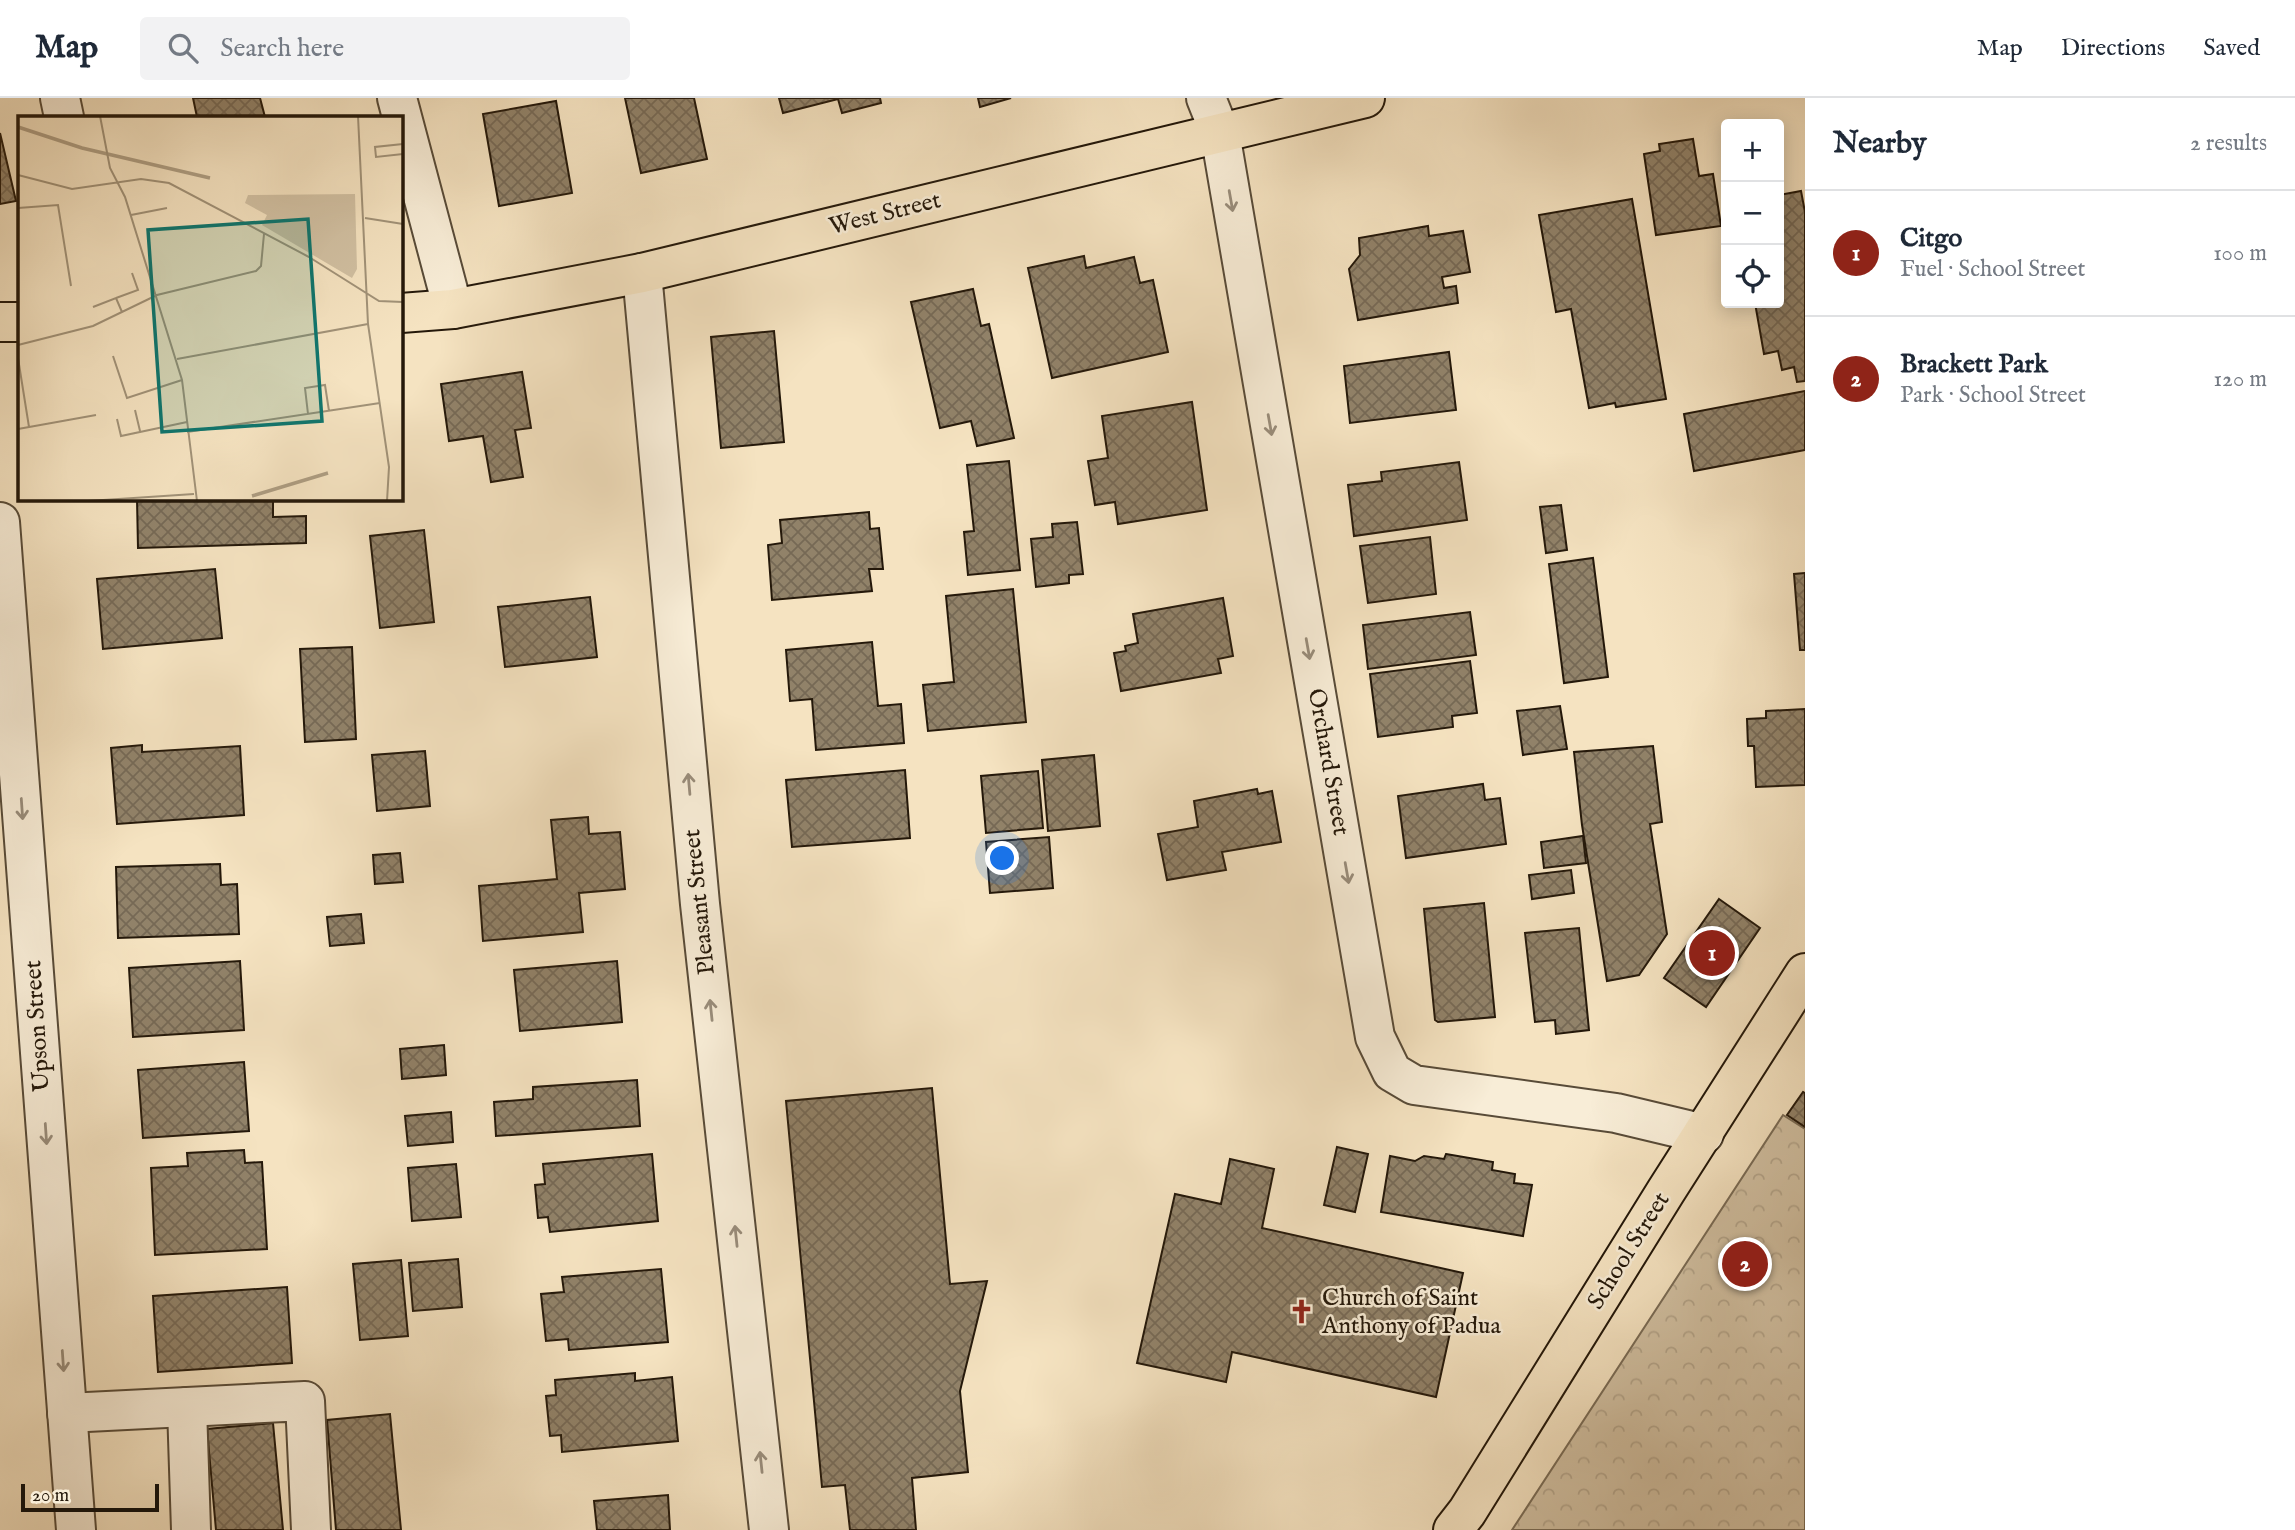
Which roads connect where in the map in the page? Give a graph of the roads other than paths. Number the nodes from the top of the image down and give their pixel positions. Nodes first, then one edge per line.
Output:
1 (60, 98) edge
2 (397, 98) edge
3 (1206, 98) edge
4 (1365, 98) edge
5 (64, 116) edge
6 (402, 116) edge
7 (402, 117) edge
8 (1220, 133) junction
9 (642, 272) junction
10 (453, 309) junction
11 (402, 313) edge
12 (0, 321) edge
13 (18, 322) edge
14 (0, 522) edge
15 (1805, 973) edge
16 (1704, 1134) junction
17 (187, 1407) junction
18 (67, 1413) junction
19 (76, 1530) edge
20 (191, 1530) edge
21 (311, 1530) edge
22 (769, 1530) edge
23 (1453, 1530) edge

1 - 5 street
2 - 6 street
3 - 8 street, Orchard Street
4 - 8 main road, West Street
7 - 10 street
8 - 9 main road, West Street
8 -> 16 street, Orchard Street
9 - 10 main road, West Street
22 -> 9 street, Pleasant Street
10 - 11 main road, West Street
12 - 13 main road
14 -> 18 street, Upson Street
15 - 16 main road, School Street
16 - 23 main road, School Street
17 - 18 street
17 - 20 street
17 - 21 street
18 - 19 street, Upson Street

